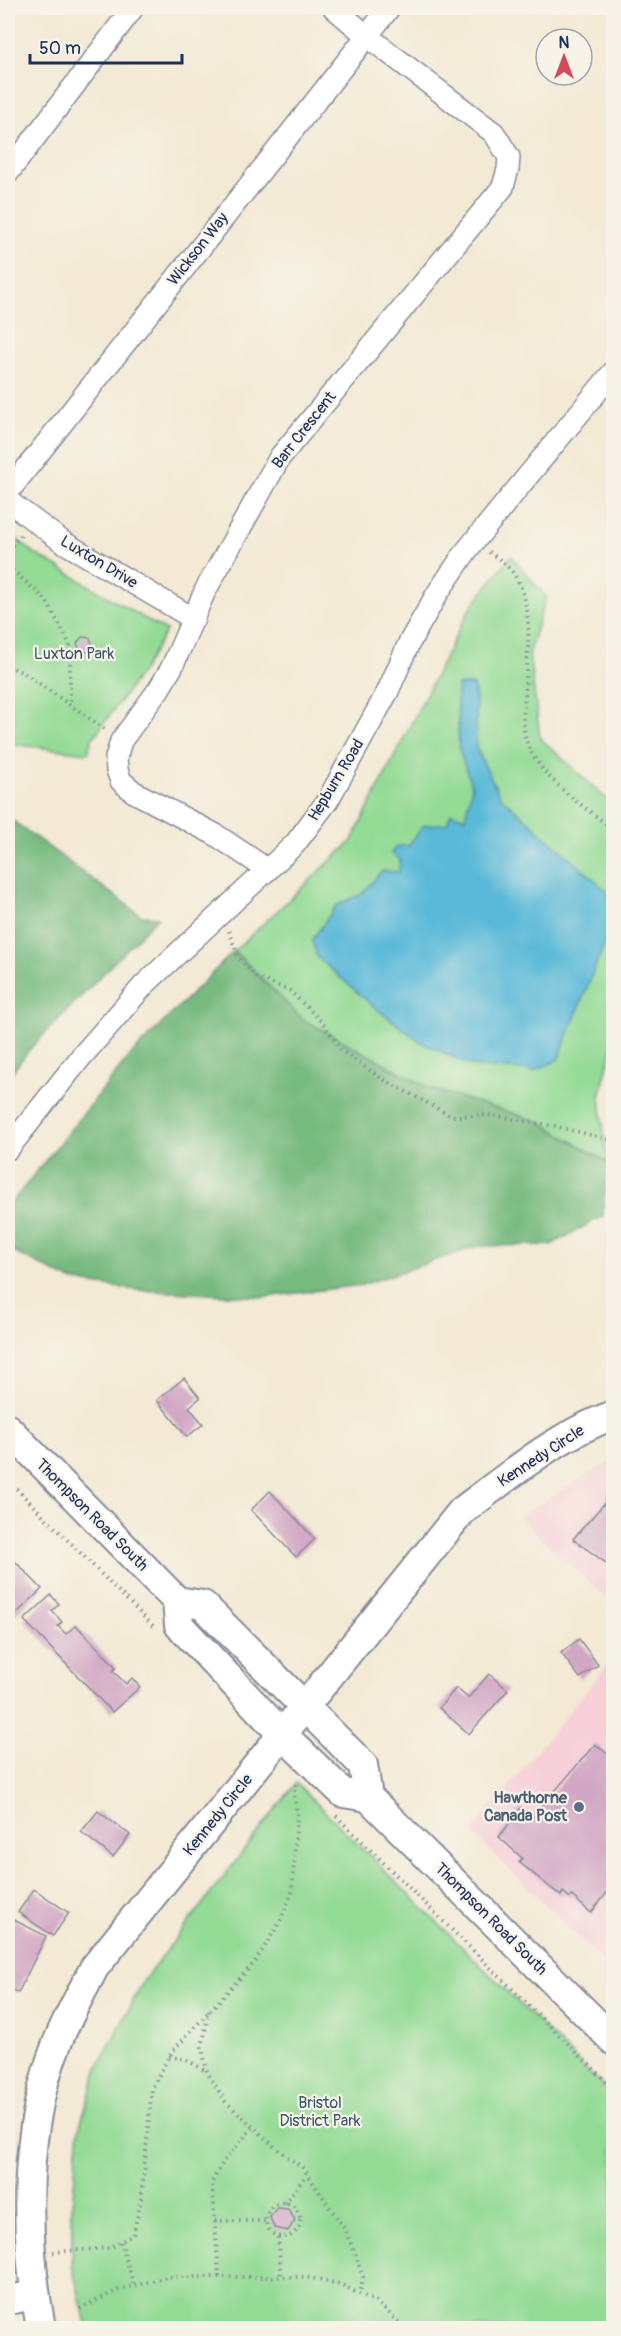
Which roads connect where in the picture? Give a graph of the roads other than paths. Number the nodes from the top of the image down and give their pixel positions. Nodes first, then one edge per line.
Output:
1 (133, 8) edge
2 (334, 8) edge
3 (389, 8) edge
4 (367, 36) junction
5 (8, 173) edge
6 (614, 371) edge
7 (8, 492) edge
8 (8, 501) edge
9 (194, 618) junction
10 (268, 870) junction
11 (8, 1149) edge
12 (614, 1415) edge
13 (8, 1429) edge
14 (177, 1601) junction
15 (305, 1707) junction
16 (283, 1735) junction
17 (368, 1797) junction
18 (614, 2041) edge
19 (21, 2297) edge
20 (41, 2328) edge

1 - 5 street
2 - 4 street, Barr Crescent
3 - 4 street, Wickson Way
4 - 7 street, Wickson Way
4 - 9 street, Barr Crescent
6 - 10 street, Hepburn Road
8 - 9 street, Luxton Drive
9 - 10 street, Barr Crescent
10 - 11 street, Hepburn Road
12 - 15 main road, Kennedy Circle
13 - 14 main road, Thompson Road South
14 - 15 main road
14 - 16 main road
15 - 16 main road, Kennedy Circle
15 - 17 main road
16 - 17 main road
16 - 19 main road, Kennedy Circle
17 - 18 main road, Thompson Road South
19 - 20 main road, Kennedy Circle

